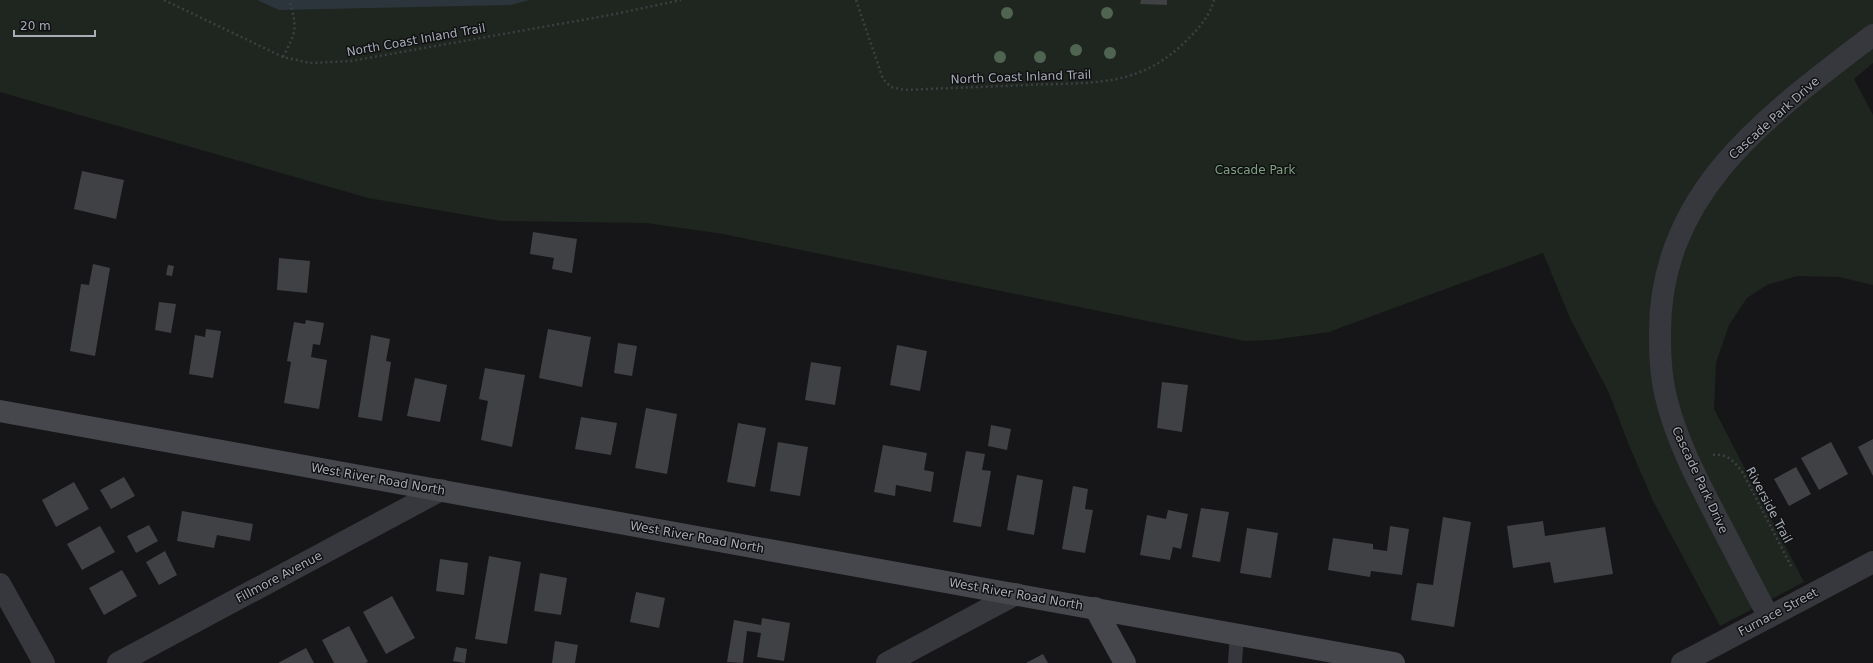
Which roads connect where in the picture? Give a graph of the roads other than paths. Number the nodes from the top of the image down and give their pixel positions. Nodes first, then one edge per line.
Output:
1 (1873, 35) edge
2 (0, 411) edge
3 (441, 490) junction
4 (1873, 562) edge
5 (0, 584) edge
6 (1016, 594) junction
7 (1095, 608) junction
8 (6, 609) edge
9 (1769, 617) junction
10 (1237, 633) junction
11 (44, 663) edge
12 (118, 663) edge
13 (886, 663) edge
14 (1125, 663) edge
15 (1235, 663) edge
16 (1394, 663) edge
17 (1682, 663) edge

1 - 9 street, Cascade Park Drive
2 - 3 street, West River Road North
3 - 6 street, West River Road North
3 - 12 street, Fillmore Avenue
4 - 9 street, Furnace Street
5 - 8 street
6 - 7 street, West River Road North
6 - 13 street
7 - 10 street, West River Road North
7 - 14 street
8 - 11 street
9 - 17 street, Furnace Street
10 - 15 lane
10 - 16 street, West River Road North

